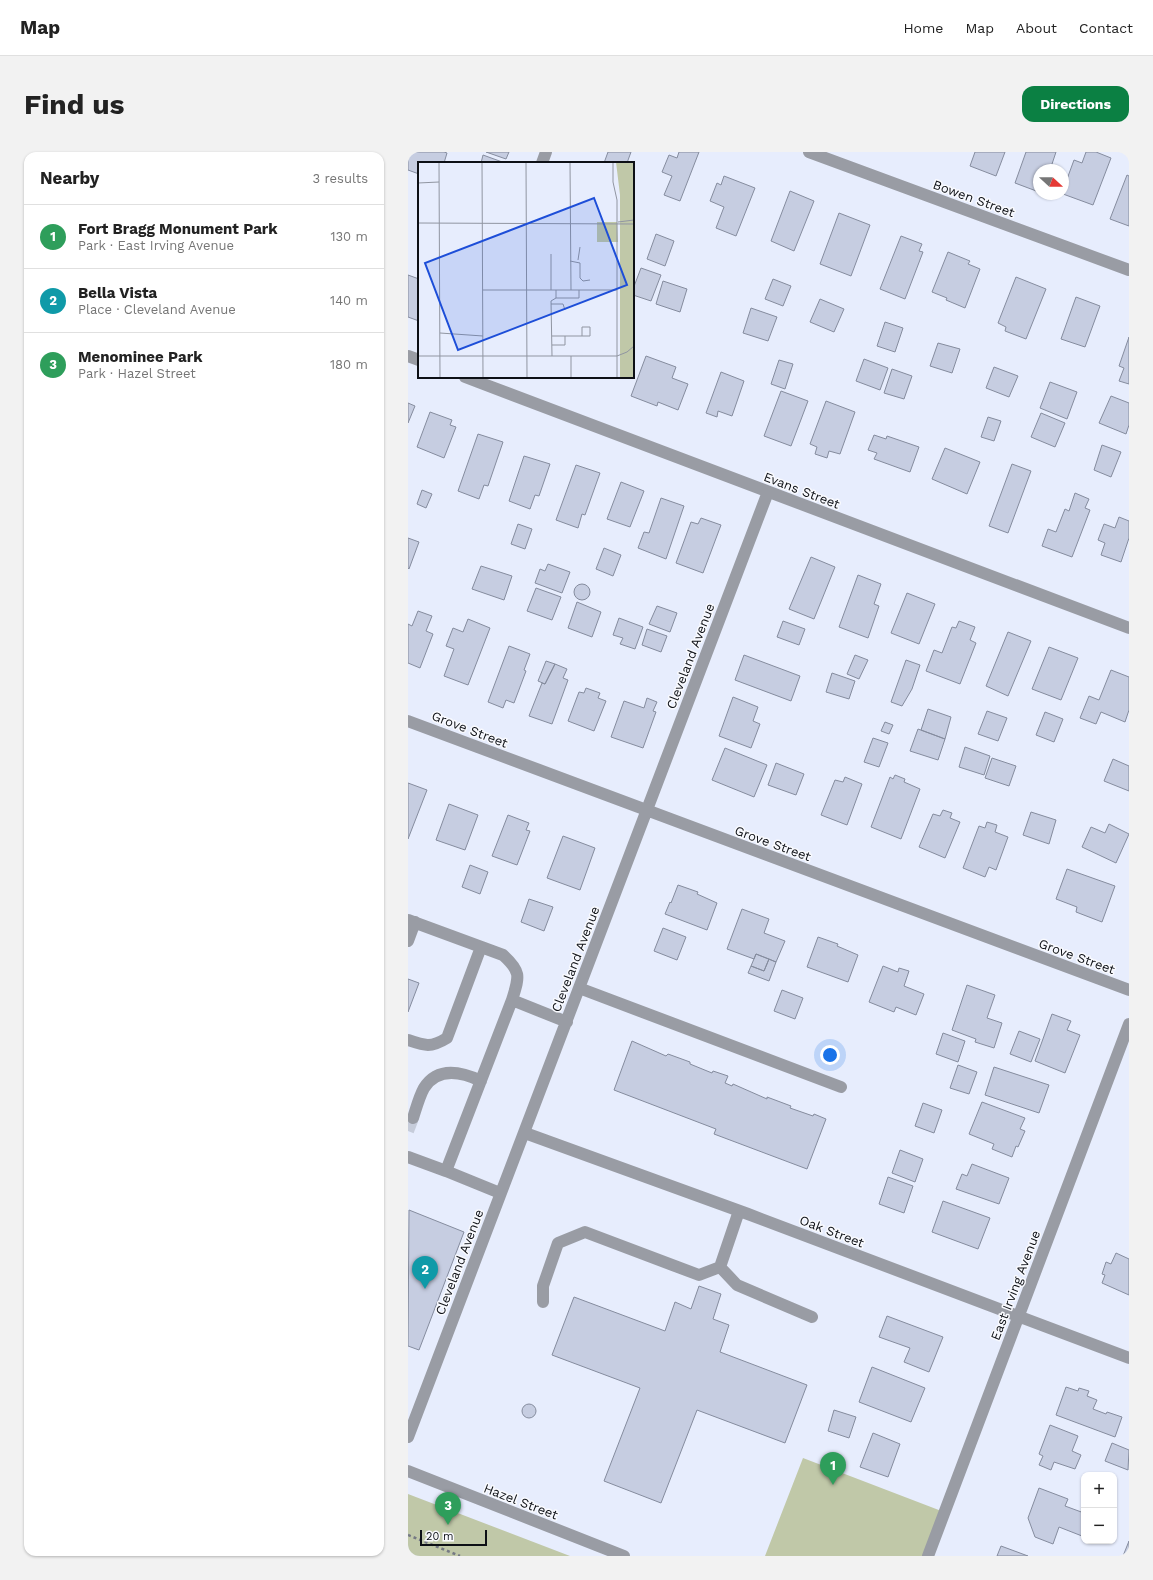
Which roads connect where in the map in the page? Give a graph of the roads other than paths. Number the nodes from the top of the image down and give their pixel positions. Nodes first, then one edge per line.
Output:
1 (546, 152) edge
2 (809, 152) edge
3 (542, 162) edge
4 (1129, 270) edge
5 (408, 356) edge
6 (418, 360) edge
7 (468, 378) edge
8 (768, 492) junction
9 (1129, 628) edge
10 (408, 721) edge
11 (646, 810) junction
12 (412, 921) edge
13 (408, 941) edge
14 (481, 947) junction
15 (579, 988) junction
16 (1129, 990) edge
17 (512, 1000) junction
18 (567, 1022) junction
19 (1129, 1024) edge
20 (408, 1040) edge
21 (481, 1081) junction
22 (841, 1087) dead end
23 (413, 1118) tunnel mouth
24 (525, 1133) junction
25 (408, 1157) edge
26 (446, 1171) junction
27 (500, 1193) junction
28 (739, 1211) junction
29 (720, 1267) junction
30 (543, 1302) dead end
31 (1018, 1316) junction
32 (812, 1318) dead end
33 (1129, 1358) edge
34 (408, 1436) edge
35 (408, 1471) edge
36 (624, 1556) edge
37 (928, 1556) edge

1 - 3 street
2 - 4 street, Bowen Street
5 - 6 street
7 - 8 street, Evans Street
8 - 9 street, Evans Street
8 - 11 street, Cleveland Avenue
10 - 11 street, Grove Street
11 - 15 street, Cleveland Avenue
11 - 16 street, Grove Street
12 - 13 street
12 - 14 street
14 - 17 street
14 - 20 street
15 - 18 street, Cleveland Avenue
15 - 22 street
17 - 18 street
17 - 21 street
18 - 24 street, Cleveland Avenue
19 - 31 street, East Irving Avenue
21 - 23 street
21 - 26 street
24 - 27 street, Cleveland Avenue
24 - 28 street, Oak Street
25 - 26 street
26 - 27 street
27 - 34 street, Cleveland Avenue
28 - 29 street
28 - 31 street, Oak Street
29 - 30 street
29 - 32 street
31 - 33 street, Oak Street
31 - 37 street, East Irving Avenue
35 - 36 street, Hazel Street

